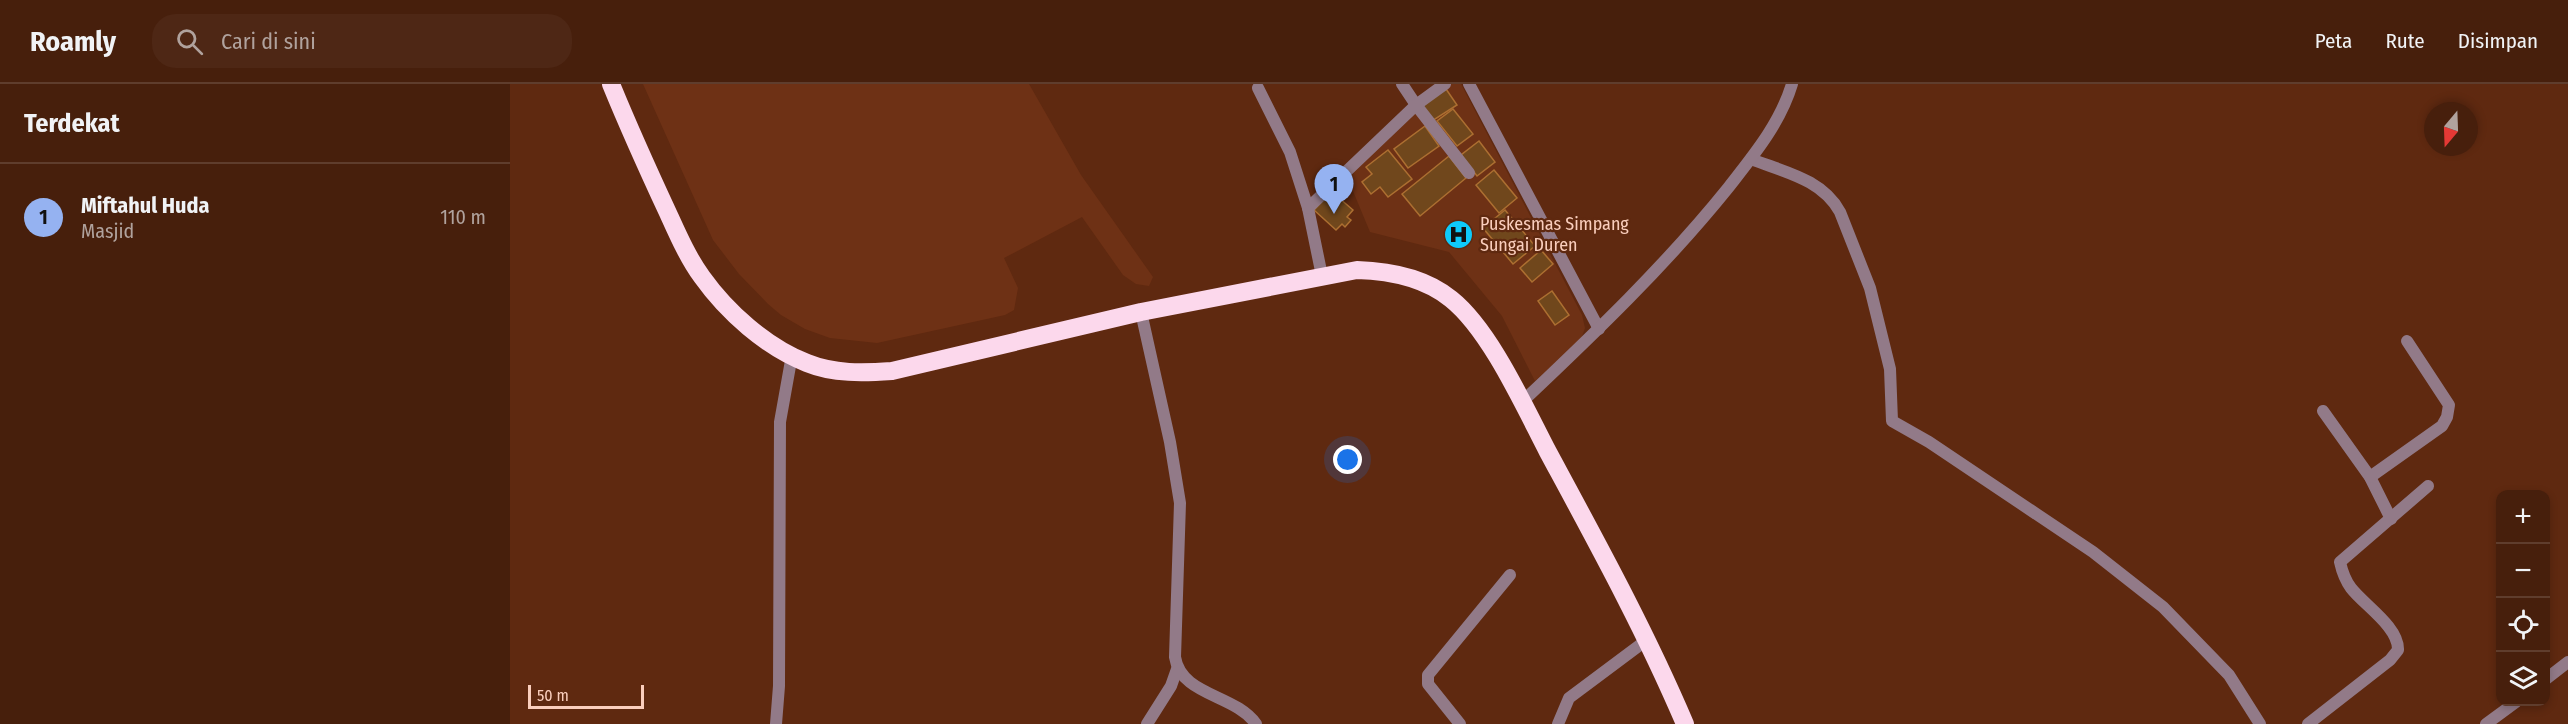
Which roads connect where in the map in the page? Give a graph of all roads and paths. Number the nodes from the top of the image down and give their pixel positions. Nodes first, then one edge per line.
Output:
1 (611, 84) edge
2 (1402, 84) edge
3 (1445, 84) edge
4 (1469, 84) edge
5 (1792, 84) edge
6 (1258, 88) dead end
7 (1416, 105) junction
8 (1751, 159) junction
9 (1469, 173) dead end
10 (1308, 208) junction
11 (1322, 276) junction
12 (1141, 312) junction
13 (1599, 329) junction
14 (2407, 341) dead end
15 (792, 355) junction
16 (1522, 402) junction
17 (2323, 411) dead end
18 (2370, 477) junction
19 (2428, 486) dead end
20 (2391, 519) junction
21 (1510, 575) dead end
22 (1648, 639) junction
23 (2568, 662) edge
24 (1177, 669) junction
25 (2550, 676) edge
26 (2511, 706) edge
27 (1257, 723) edge
28 (776, 724) edge
29 (1147, 724) edge
30 (1460, 724) edge
31 (1558, 724) edge
32 (1685, 724) edge
33 (2260, 724) edge
34 (2308, 724) edge
35 (2486, 724) edge

1 - 15 highway
2 - 7 street
3 - 7 street
4 - 13 street
5 - 8 street
6 - 10 street
7 - 9 street
7 - 10 street
8 - 13 street
8 - 33 street
10 - 11 street
11 - 12 highway
11 - 16 highway
12 - 15 highway
12 - 24 street
13 - 16 street
14 - 18 street
15 - 28 street
16 - 22 highway
17 - 18 street
18 - 20 street
19 - 20 street
20 - 34 street
21 - 30 street
22 - 31 street
22 - 32 highway
23 - 25 street
24 - 27 street
24 - 29 street
26 - 35 street

